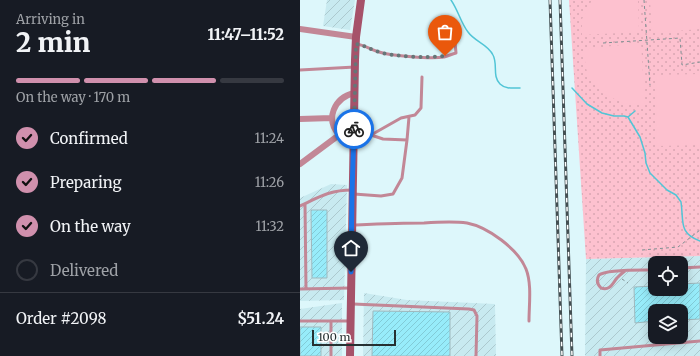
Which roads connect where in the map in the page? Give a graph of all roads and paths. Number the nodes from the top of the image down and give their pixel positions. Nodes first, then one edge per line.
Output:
1 (361, 0) edge
2 (644, 0) edge
3 (300, 29) edge
4 (356, 40) junction
5 (646, 40) junction
6 (455, 42) dead end
7 (602, 43) dead end
8 (700, 62) edge
9 (355, 67) junction
10 (300, 70) edge
11 (422, 77) dead end
12 (650, 85) dead end
13 (354, 93) junction
14 (409, 117) junction
15 (332, 118) junction
16 (300, 119) edge
17 (339, 135) junction
18 (371, 135) junction
19 (354, 140) junction
20 (407, 140) junction
21 (300, 164) edge
22 (352, 192) junction
23 (305, 204) junction
24 (300, 206) edge
25 (351, 225) junction
26 (700, 230) edge
27 (642, 250) dead end
28 (700, 267) edge
29 (688, 268) edge
30 (648, 270) edge
31 (625, 271) junction
32 (622, 279) dead end
33 (628, 283) dead end
34 (350, 288) junction
35 (300, 289) edge
36 (306, 289) junction
37 (350, 304) junction
38 (300, 321) edge
39 (332, 321) junction
40 (350, 321) junction
41 (529, 321) dead end
42 (700, 341) edge
43 (331, 356) edge
44 (350, 356) edge
45 (476, 356) edge
46 (600, 356) edge

1 - 4 street
2 - 5 path
3 - 4 street
4 - 6 lane
4 - 9 street
5 - 7 path
5 - 8 path
5 - 12 path
9 - 10 lane
9 - 13 street
11 - 14 lane
13 - 15 street
13 - 19 street
14 - 18 lane
14 - 20 lane
15 - 16 street
15 - 17 street
17 - 19 street
17 - 21 street
18 - 19 lane
18 - 20 lane
19 - 22 street
20 - 22 lane
22 - 23 lane
22 - 25 street
23 - 24 lane
23 - 36 lane
25 - 34 street
25 - 41 lane
26 - 27 path
28 - 29 lane
30 - 31 lane
31 - 31 lane
32 - 33 path
34 - 36 lane
34 - 37 street
35 - 36 lane
37 - 40 street
37 - 45 lane
38 - 39 lane
39 - 40 lane
39 - 43 lane
40 - 44 street
42 - 46 lane

